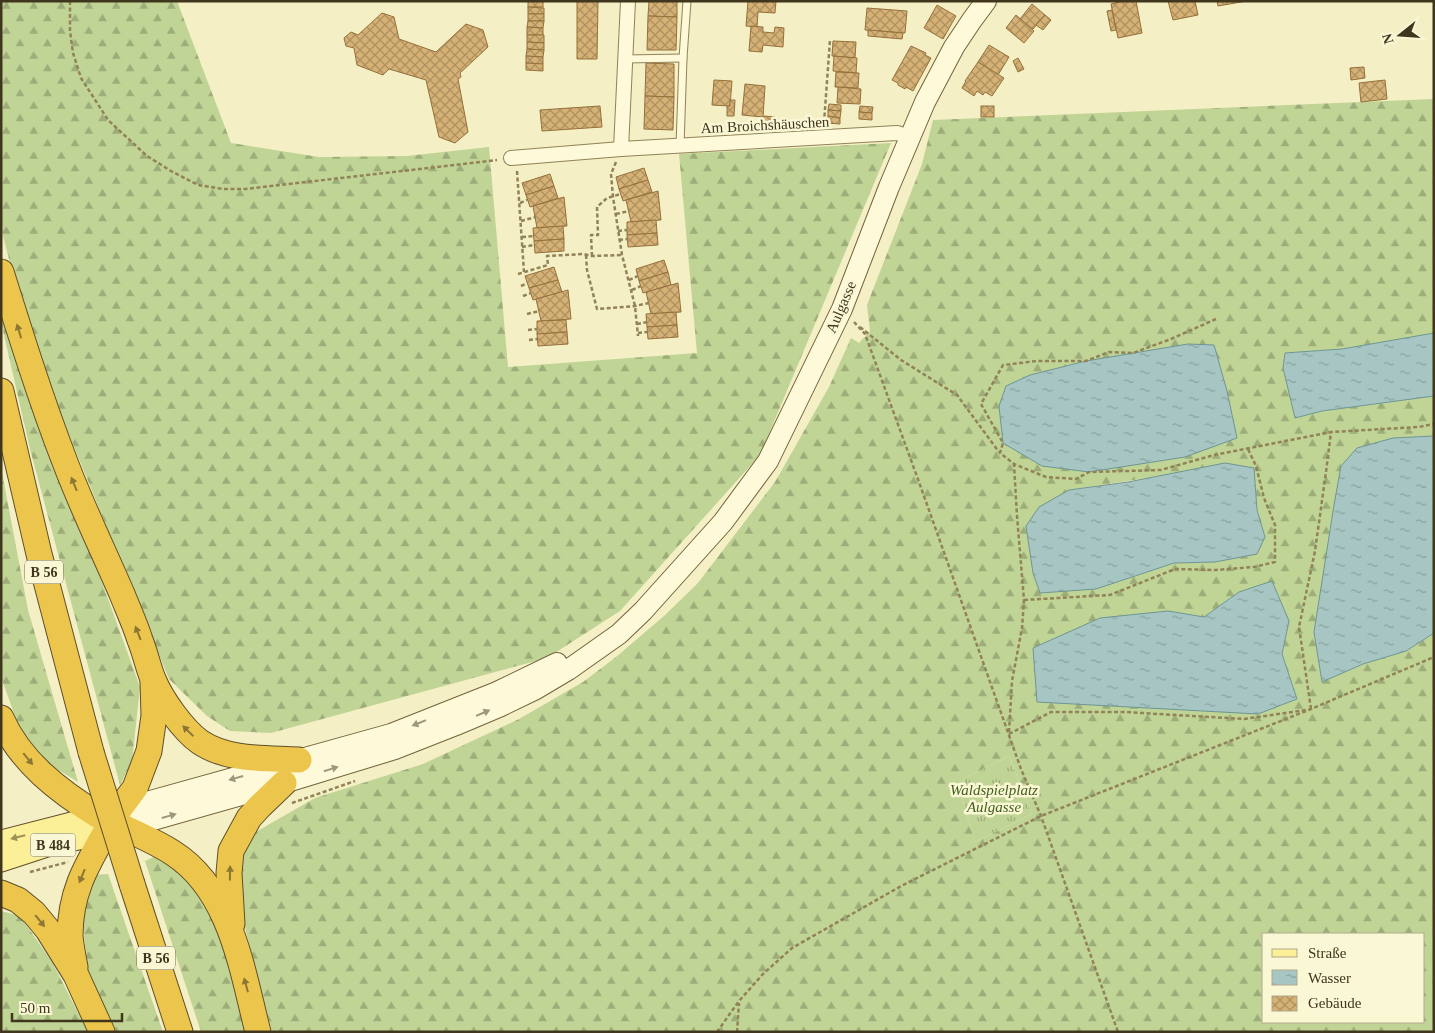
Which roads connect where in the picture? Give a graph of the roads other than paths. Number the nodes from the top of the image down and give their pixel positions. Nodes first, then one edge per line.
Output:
1 (628, 1) edge
2 (687, 1) edge
3 (986, 1) edge
4 (683, 58) junction
5 (625, 59) junction
6 (910, 137) junction
7 (680, 146) junction
8 (621, 149) junction
9 (516, 158) road end
10 (1, 272) edge
11 (1, 391) edge
12 (661, 591) junction
13 (153, 680) junction
14 (1, 718) edge
15 (299, 760) junction
16 (288, 793) junction
17 (112, 822) junction
18 (1, 841) edge
19 (1, 862) edge
20 (1, 893) edge
21 (233, 939) junction
22 (76, 975) junction
23 (102, 1032) edge
24 (180, 1032) edge
25 (258, 1032) edge

1 - 5 street
2 - 4 lane
3 - 6 main road, Aulgasse
4 - 5 lane
4 - 7 lane
5 - 8 street
6 - 7 street, Am Broichshäuschen
6 - 12 main road, Aulgasse
7 - 8 street, Am Broichshäuschen
8 - 9 street, Am Broichshäuschen
13 -> 10 highway
11 - 24 highway, B 56, bridge
12 -> 15 main road
16 -> 12 main road
15 -> 13 highway
13 - 17 highway
14 -> 17 highway
15 -> 17 main road
17 -> 16 main road
21 -> 16 highway
17 -> 18 main road, B 484
17 - 19 main road, B 484
17 - 21 highway
17 -> 22 highway
20 -> 22 highway
25 -> 21 highway
22 - 23 highway

